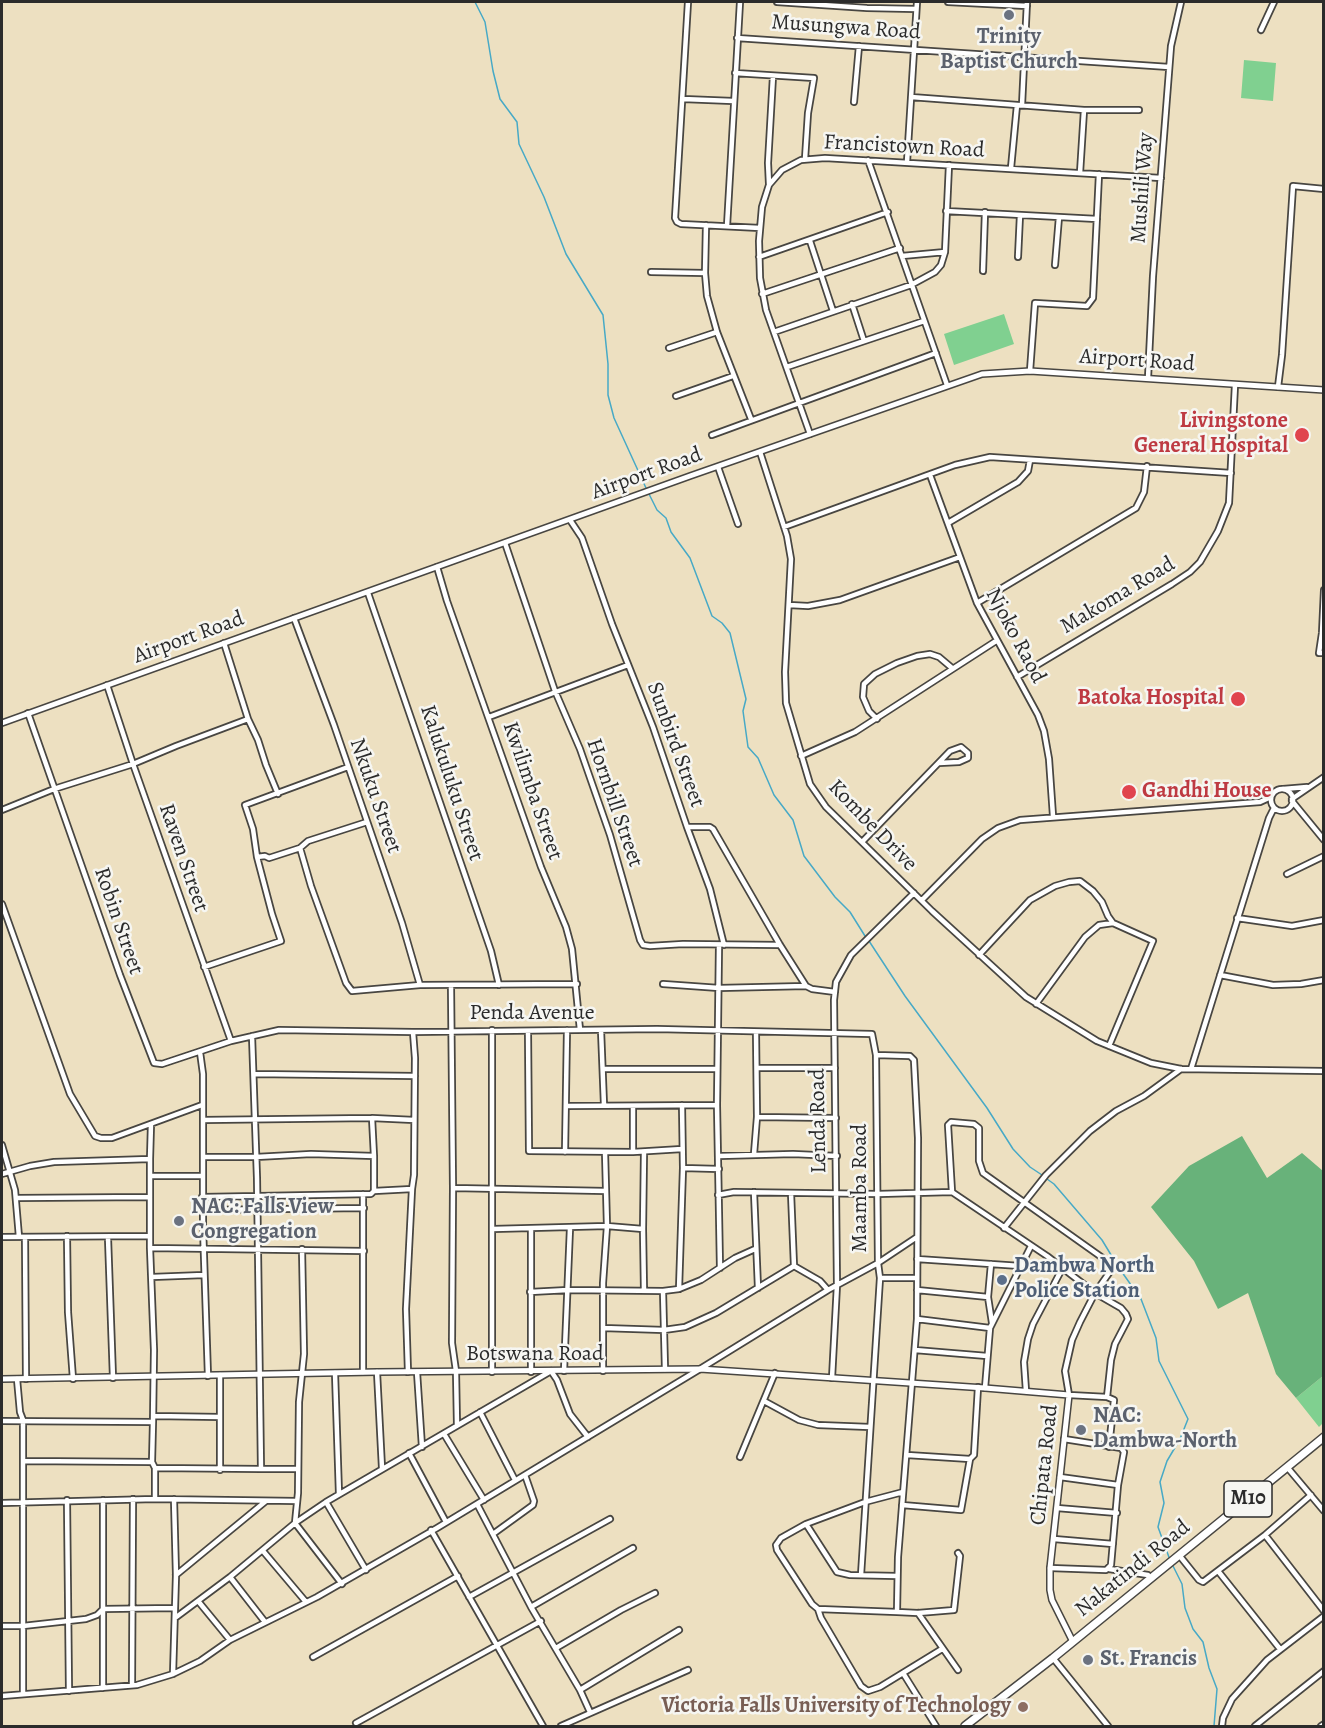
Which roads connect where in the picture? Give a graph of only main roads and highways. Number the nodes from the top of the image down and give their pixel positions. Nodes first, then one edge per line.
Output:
1 (1323, 1437) edge
2 (965, 1726) edge

1 - 2 highway, Nakatindi Road / M10

